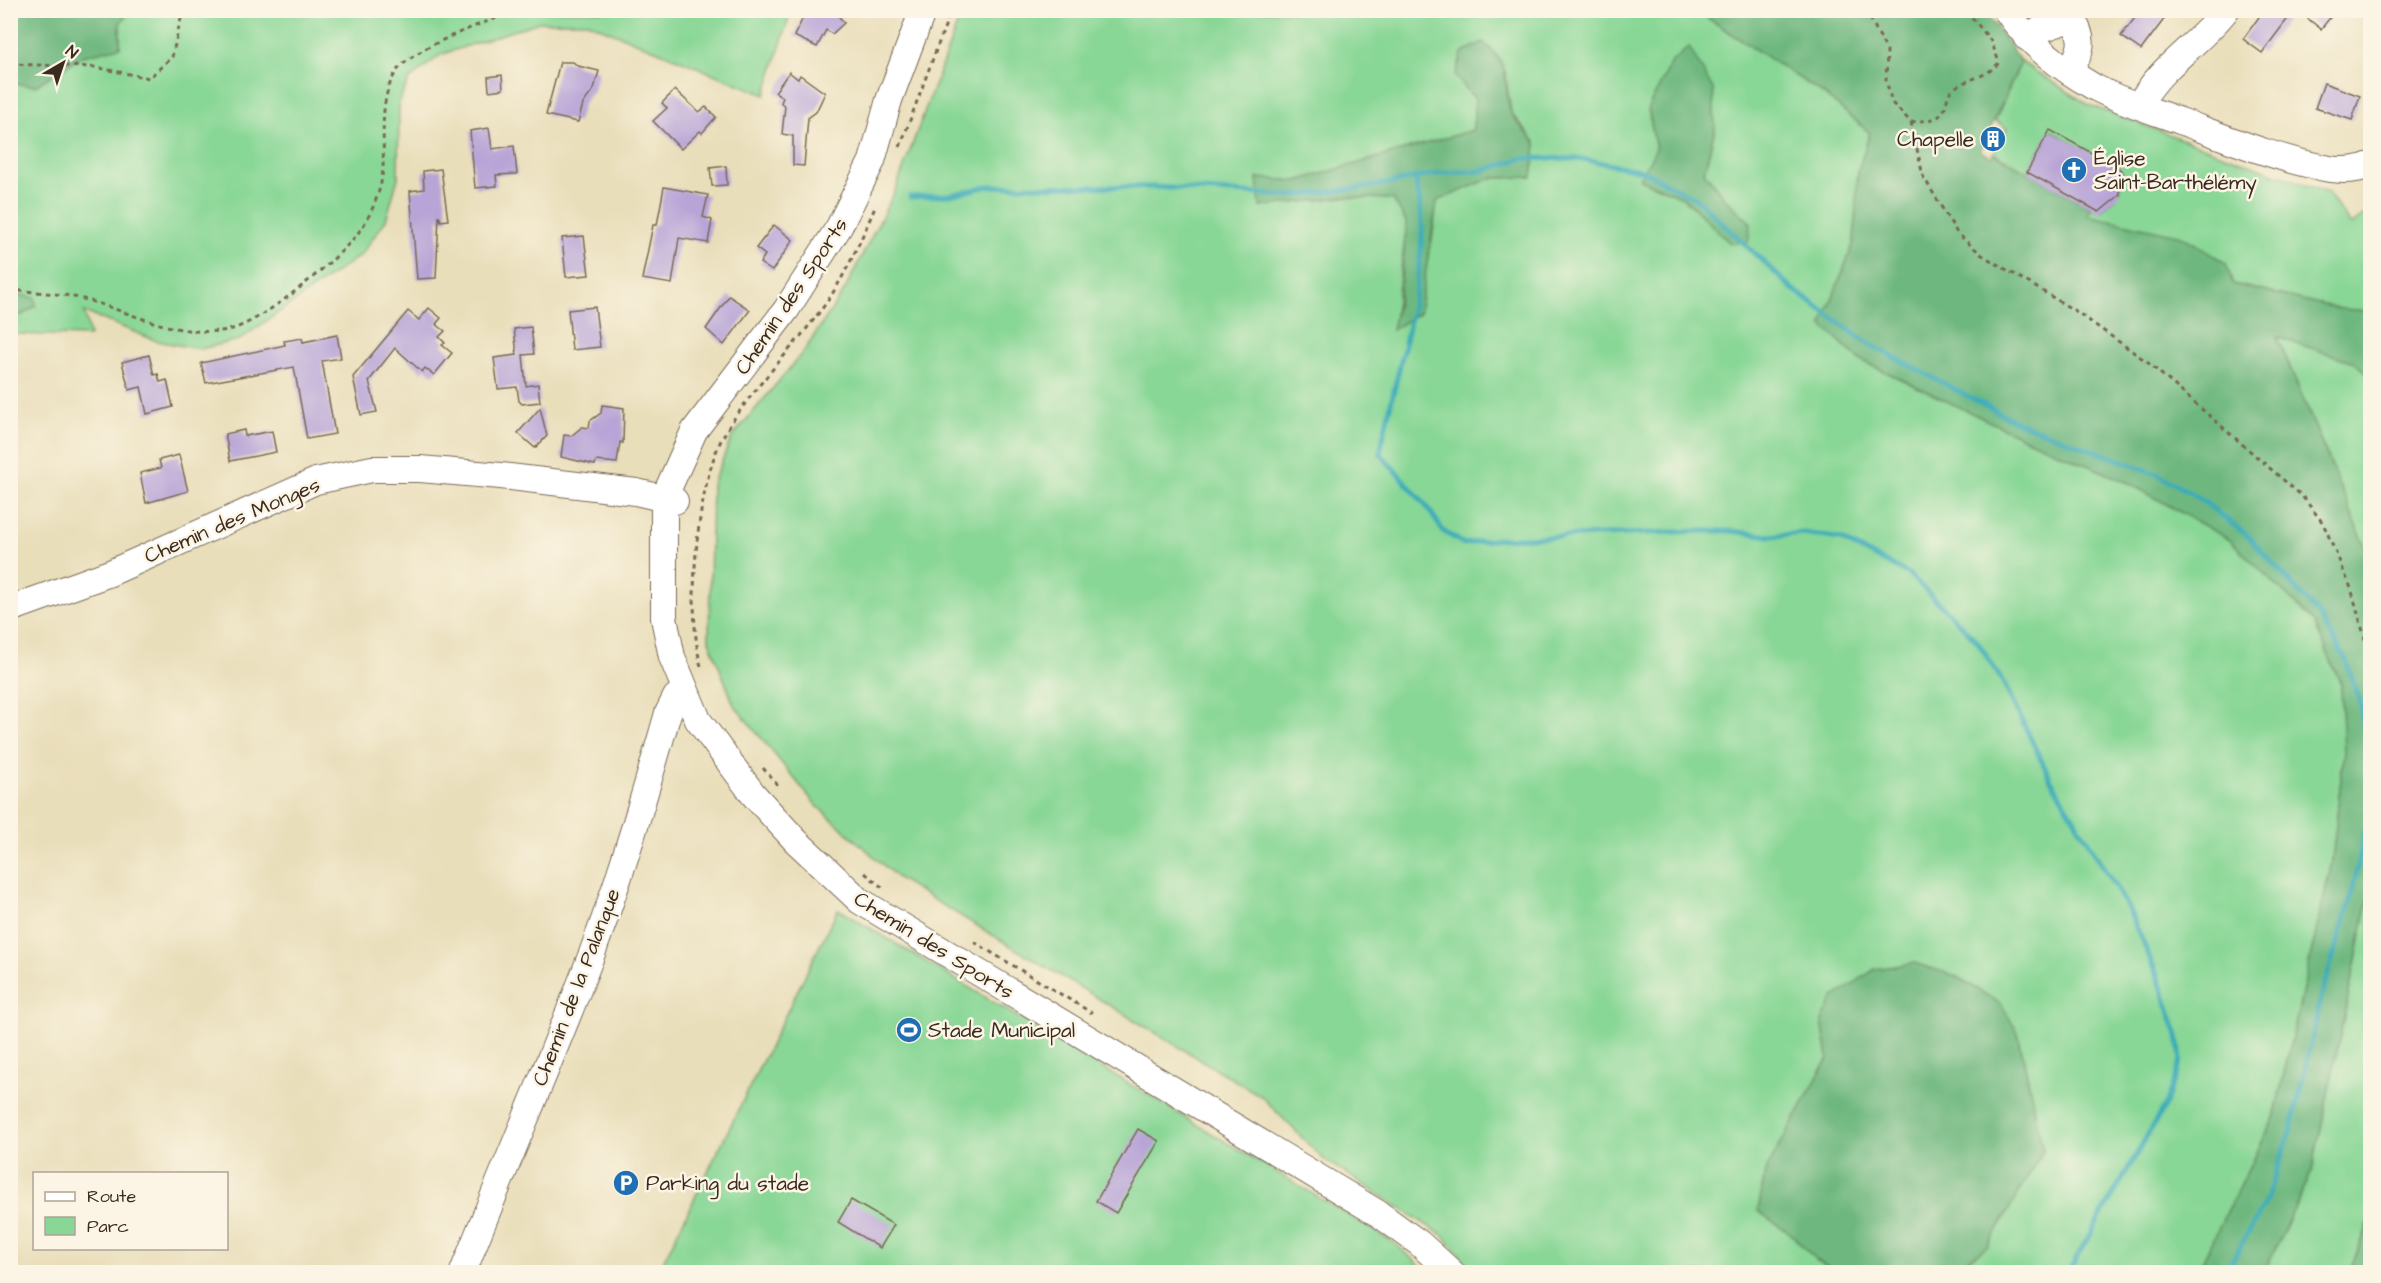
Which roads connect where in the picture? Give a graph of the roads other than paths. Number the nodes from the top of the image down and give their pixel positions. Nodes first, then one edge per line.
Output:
1 (923, 10) edge
2 (2006, 10) edge
3 (2226, 10) edge
4 (2074, 14) edge
5 (2026, 38) junction
6 (2070, 72) junction
7 (2139, 106) junction
8 (2370, 165) edge
9 (670, 499) junction
10 (10, 609) edge
11 (676, 697) dead end
12 (463, 1272) edge
13 (1451, 1272) edge

1 - 9 street, Chemin des Sports
2 - 5 street
3 - 7 street
4 - 5 street
4 - 6 street
5 - 6 street
6 - 7 street
7 - 8 street
9 - 10 street, Chemin des Monges
9 - 13 street, Chemin des Sports
11 - 12 street, Chemin de la Palanque

